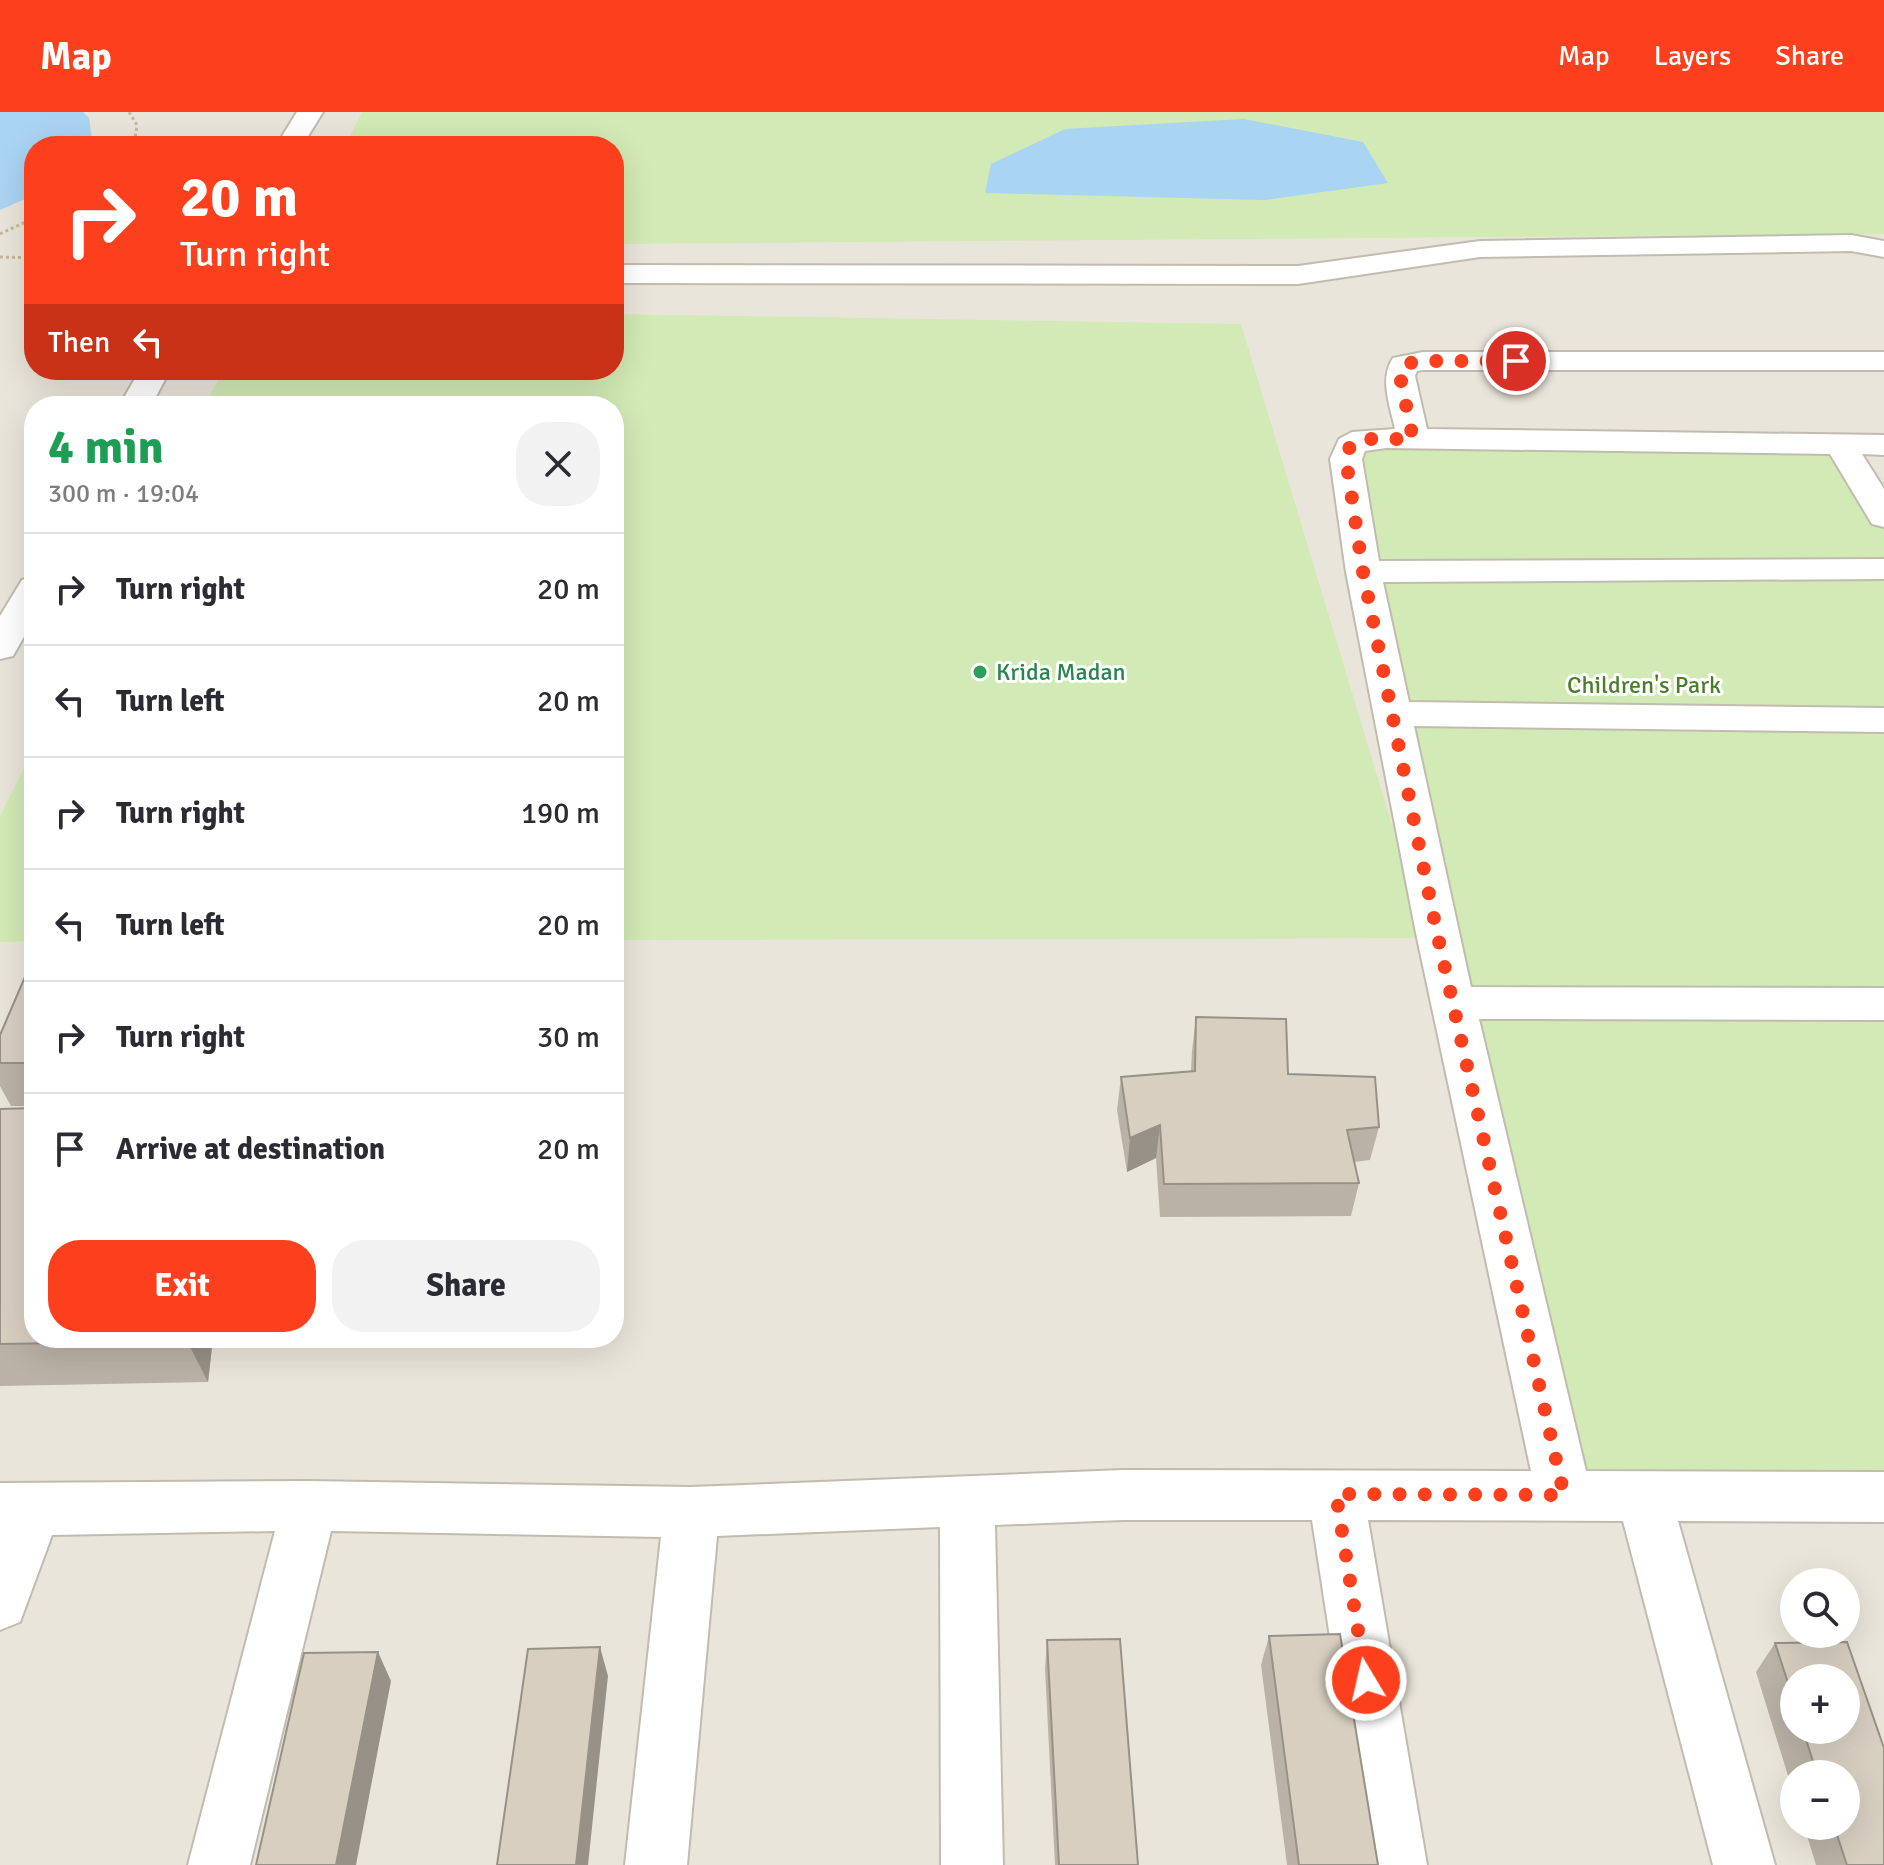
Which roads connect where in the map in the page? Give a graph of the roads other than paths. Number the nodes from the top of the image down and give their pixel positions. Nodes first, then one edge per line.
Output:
1 (310, 112) edge
2 (295, 136) edge
3 (1884, 249) edge
4 (624, 274) edge
5 (1884, 361) edge
6 (1413, 439) junction
7 (1840, 444) junction
8 (1884, 445) edge
9 (1884, 517) edge
10 (1884, 569) edge
11 (1363, 572) junction
12 (24, 605) edge
13 (0, 648) edge
14 (1392, 714) junction
15 (1884, 720) edge
16 (1453, 1003) junction
17 (1884, 1004) edge
18 (1336, 1494) junction
19 (1564, 1495) junction
20 (1644, 1497) junction
21 (1884, 1497) edge
22 (967, 1502) junction
23 (309, 1506) junction
24 (17, 1509) edge
25 (691, 1512) junction
26 (0, 1603) edge
27 (219, 1865) edge
28 (656, 1865) edge
29 (972, 1865) edge
30 (1396, 1865) edge
31 (1744, 1865) edge

1 - 2 street
3 - 4 street
5 - 6 street
6 - 7 street
6 - 11 street
7 - 8 street
7 - 9 street
10 - 11 street
11 - 14 street
12 - 13 street
14 - 15 street
14 - 16 street
16 - 17 street
16 - 19 street
18 - 19 street
18 - 22 street
18 - 30 street
19 - 20 street
20 - 21 street
20 - 31 street
22 - 25 street
22 - 29 street
23 - 24 street
23 - 25 street
23 - 27 street
24 - 26 street
25 - 28 street

